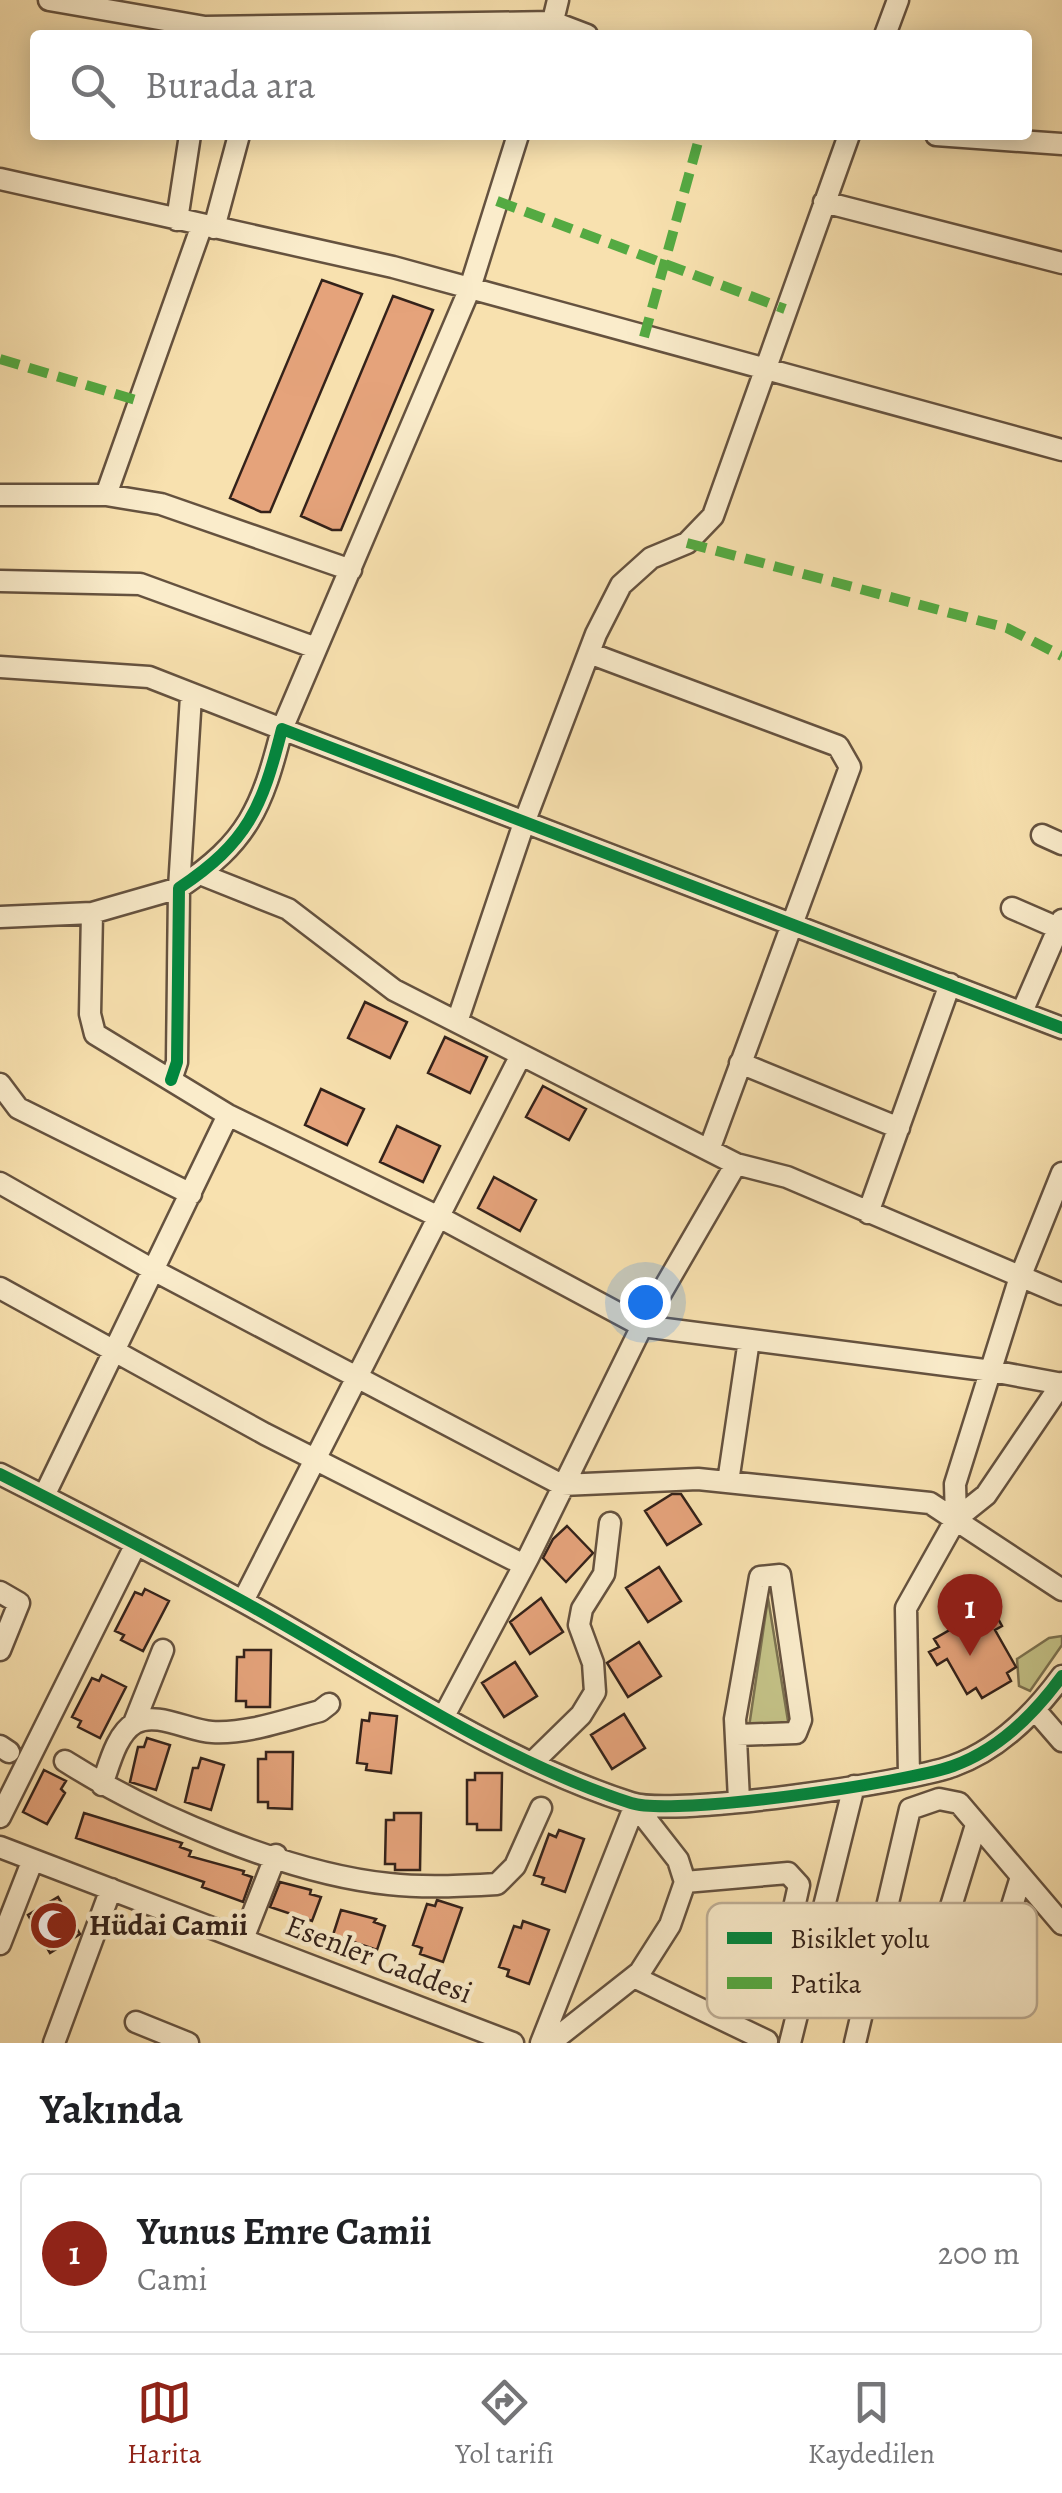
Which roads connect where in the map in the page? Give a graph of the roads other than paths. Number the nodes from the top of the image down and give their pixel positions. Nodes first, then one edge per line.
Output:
1 (49, 0) edge
2 (276, 0) edge
3 (558, 0) edge
4 (898, 0) edge
5 (551, 28) edge
6 (275, 29) edge
7 (200, 30) edge
8 (240, 30) edge
9 (888, 30) edge
10 (189, 140) edge
11 (237, 140) edge
12 (516, 140) edge
13 (845, 140) edge
14 (1006, 140) edge
15 (1062, 144) edge
16 (0, 179) edge
17 (824, 202) junction
18 (177, 220) junction
19 (208, 227) junction
20 (1062, 263) edge
21 (470, 288) junction
22 (762, 370) junction
23 (1062, 450) edge
24 (0, 495) edge
25 (106, 495) junction
26 (351, 570) junction
27 (0, 581) edge
28 (316, 648) junction
29 (588, 653) junction
30 (0, 666) edge
31 (191, 696) junction
32 (282, 729) junction
33 (524, 823) junction
34 (200, 874) junction
35 (179, 888) junction
36 (1012, 908) dead end
37 (92, 912) junction
38 (0, 917) edge
39 (790, 921) junction
40 (1060, 924) edge
41 (950, 984) junction
42 (1022, 1012) junction
43 (457, 1022) junction
44 (1062, 1028) edge
45 (521, 1055) junction
46 (740, 1063) junction
47 (171, 1080) junction
48 (0, 1084) edge
49 (228, 1114) junction
50 (899, 1128) junction
51 (709, 1150) junction
52 (736, 1164) junction
53 (1062, 1173) edge
54 (0, 1183) edge
55 (191, 1194) junction
56 (868, 1213) junction
57 (439, 1217) junction
58 (155, 1271) junction
59 (1019, 1280) junction
60 (0, 1288) edge
61 (1062, 1294) edge
62 (642, 1326) junction
63 (749, 1340) junction
64 (117, 1352) junction
65 (992, 1371) junction
66 (358, 1376) junction
67 (1062, 1384) edge
68 (318, 1461) junction
69 (0, 1474) edge
70 (728, 1482) junction
71 (562, 1485) junction
72 (44, 1496) junction
73 (956, 1518) junction
74 (610, 1523) dead end
75 (135, 1546) junction
76 (524, 1565) junction
77 (1062, 1590) edge
78 (0, 1592) edge
79 (243, 1601) junction
80 (0, 1650) edge
81 (163, 1650) dead end
82 (1062, 1676) edge
83 (330, 1704) dead end
84 (1036, 1712) junction
85 (444, 1716) junction
86 (134, 1724) junction
87 (736, 1735) junction
88 (1062, 1741) edge
89 (66, 1761) dead end
90 (534, 1761) junction
91 (909, 1776) junction
92 (102, 1785) junction
93 (854, 1786) junction
94 (739, 1800) junction
95 (635, 1805) junction
96 (542, 1808) dead end
97 (0, 1818) edge
98 (976, 1825) junction
99 (0, 1847) edge
100 (276, 1855) junction
101 (32, 1862) junction
102 (1020, 1877) junction
103 (685, 1882) junction
104 (111, 1889) junction
105 (795, 1903) edge
106 (825, 1903) edge
107 (886, 1903) edge
108 (952, 1903) edge
109 (1012, 1903) edge
110 (1062, 1924) edge
111 (243, 1939) junction
112 (0, 1944) edge
113 (634, 1977) junction
114 (707, 2012) edge
115 (719, 2018) edge
116 (796, 2018) edge
117 (861, 2018) edge
118 (136, 2022) dead end
119 (767, 2041) edge
120 (54, 2043) edge
121 (188, 2043) edge
122 (512, 2043) edge
123 (542, 2043) edge
124 (550, 2043) edge
125 (790, 2043) edge
126 (856, 2043) edge

1 - 7 street
2 - 6 street
3 - 5 street
4 - 9 street
5 - 6 street
6 - 8 street
10 - 18 street
11 - 19 street
12 - 21 street
13 - 17 street
14 - 15 street
16 - 18 street
17 - 20 street
17 - 22 street
18 - 19 street
19 - 21 street
19 - 25 street
21 - 22 street
21 - 26 street
22 - 23 street
22 - 29 street
24 - 25 street
25 - 26 street
26 - 28 street
27 - 28 street
28 - 32 street
29 - 33 street
29 - 39 street
30 - 31 street
31 - 32 street
31 - 35 street
32 - 33 street
32 - 34 street
33 - 39 street
33 - 43 street
34 - 35 street
34 - 43 street
35 - 37 street
35 - 47 street
36 - 40 street
37 - 38 street
37 - 47 street
39 - 41 street
39 - 46 street
40 - 42 street
41 - 42 street
41 - 50 street
42 - 44 street
43 - 45 street
45 - 51 street
45 - 57 street
46 - 50 street
46 - 51 street
47 - 49 street
48 - 55 street
49 - 55 street
49 - 57 street
50 - 56 street
51 - 52 street
52 - 56 street
52 - 62 street
53 - 59 street
54 - 58 street
55 - 58 street
56 - 59 street
57 - 62 street
57 - 66 street
58 - 64 street
58 - 66 street
59 - 61 street
59 - 65 street
60 - 64 street
62 - 63 street
62 - 71 street
63 - 65 street
63 - 70 street
64 - 68 street
64 - 72 street
65 - 67 street
65 - 73 street
66 - 68 street
66 - 71 street
67 - 73 street
68 - 76 street
68 - 79 street
69 - 72 street
70 - 71 street
70 - 73 street
71 - 76 street
72 - 75 street
73 - 77 street
73 - 91 street
74 - 90 street
75 - 79 street
75 - 97 street
76 - 85 street
78 - 80 street
79 - 85 street
81 - 86 street
82 - 84 street
83 - 86 street
84 - 88 street
84 - 91 street
85 - 90 street
86 - 92 street
87 - 87 street
87 - 94 street
89 - 92 street
90 - 95 street
91 - 93 street
92 - 100 street
93 - 94 street
93 - 106 street
94 - 95 street
95 - 103 street
95 - 123 street
96 - 100 street
98 - 102 street
98 - 107 street
98 - 108 street
99 - 101 street, Esenler Caddesi
100 - 111 street
101 - 104 street, Esenler Caddesi
101 - 112 street
102 - 109 street
102 - 110 street
103 - 105 street
103 - 113 street
104 - 111 street, Esenler Caddesi
104 - 120 street
111 - 122 street, Esenler Caddesi
113 - 114 street
113 - 124 street
115 - 119 street
116 - 125 street
117 - 126 street
118 - 121 street

